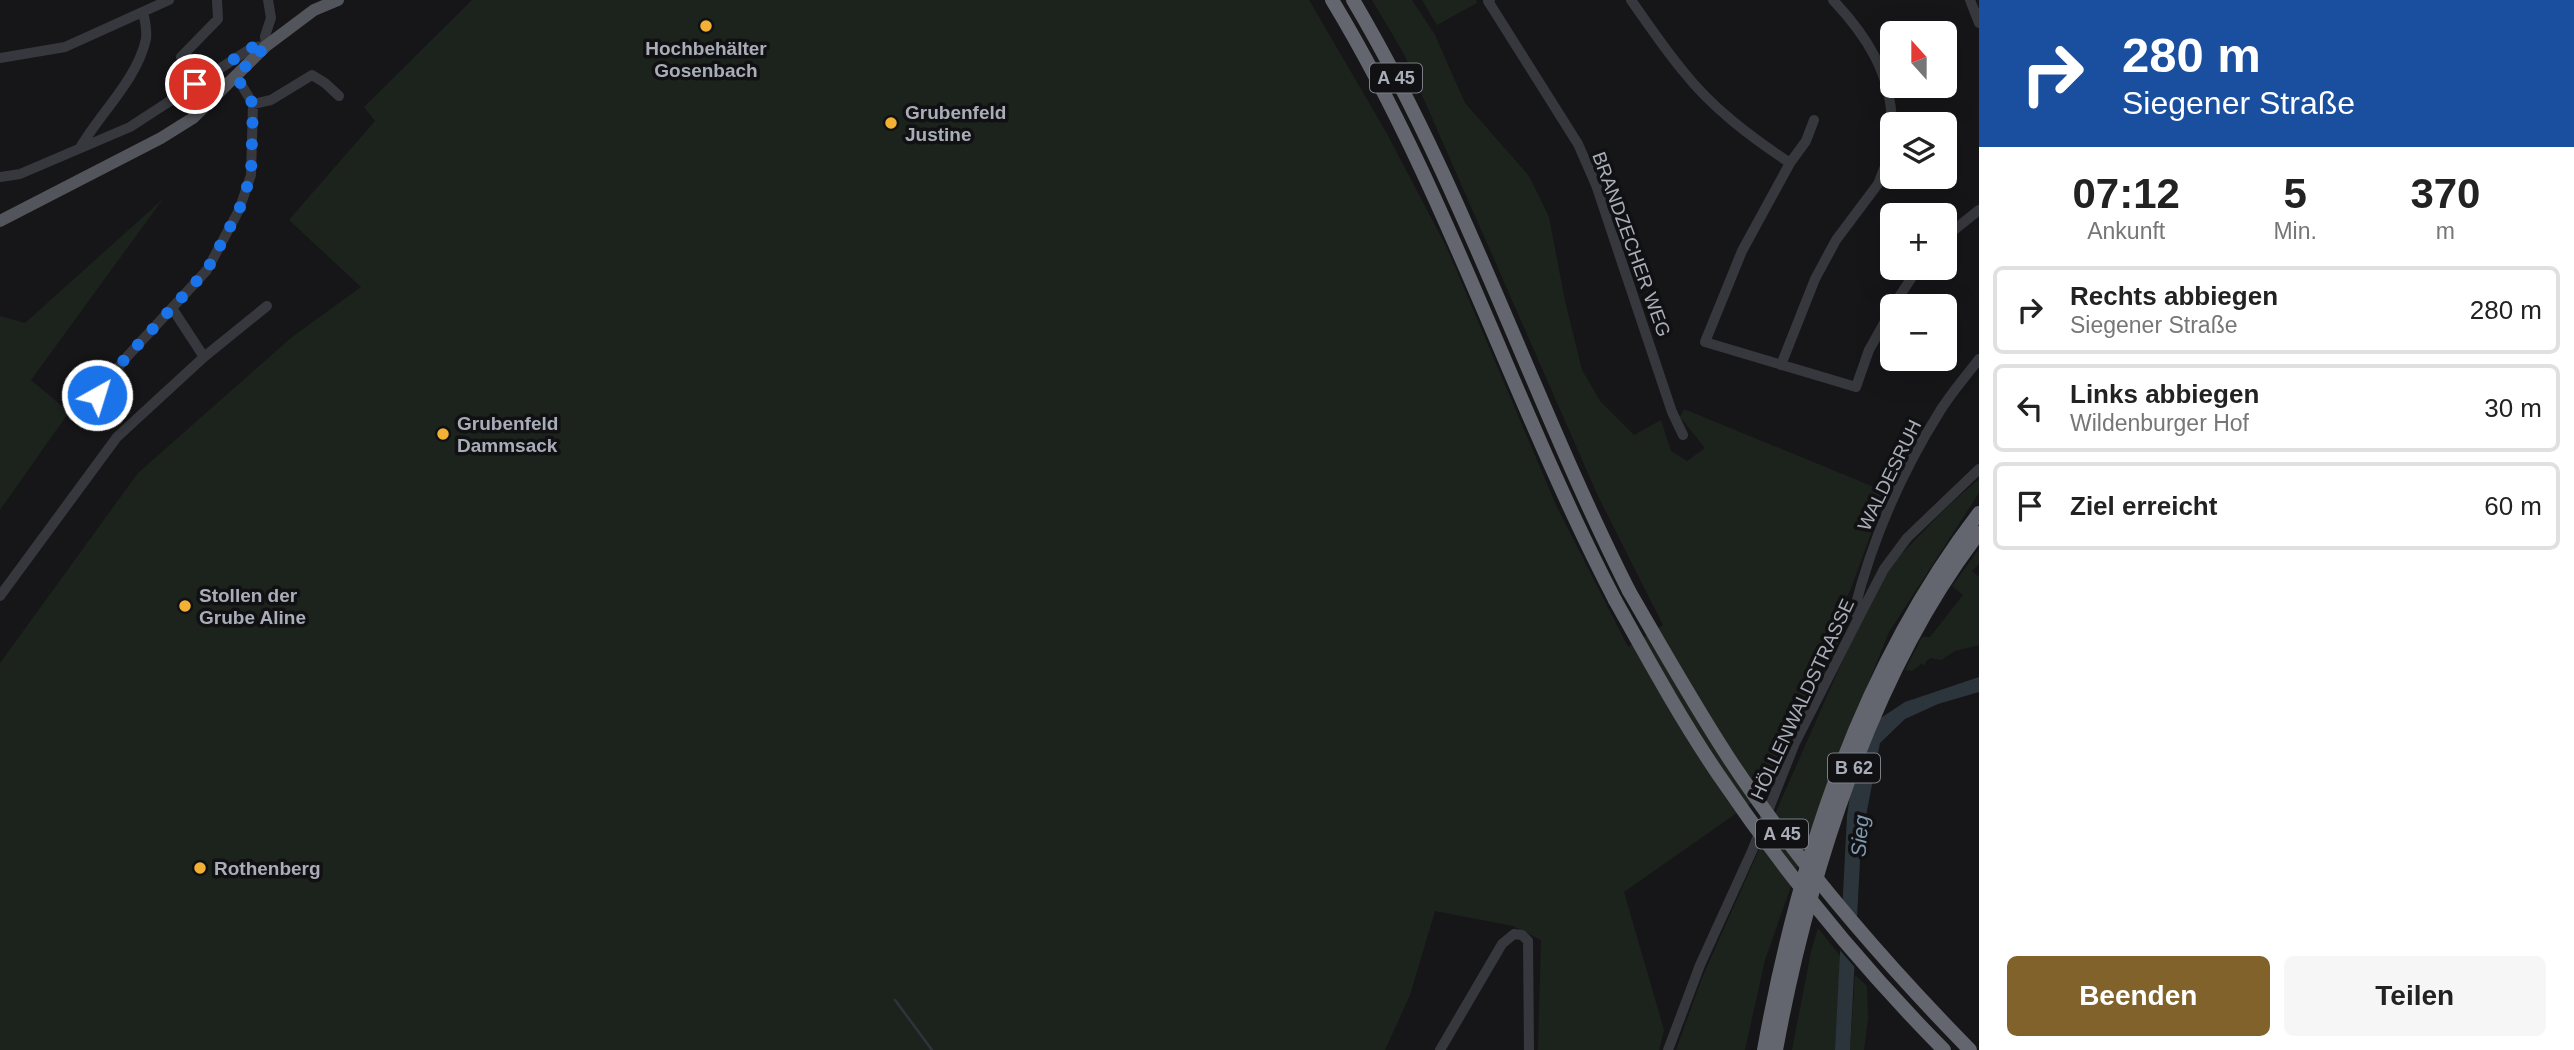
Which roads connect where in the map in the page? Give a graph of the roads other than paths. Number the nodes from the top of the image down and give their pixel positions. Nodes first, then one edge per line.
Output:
1 (169, 0) edge
2 (217, 0) edge
3 (268, 0) edge
4 (338, 0) edge
5 (1332, 0) edge
6 (1353, 0) edge
7 (1631, 0) edge
8 (1833, 0) edge
9 (1970, 0) edge
10 (1489, 1) edge
11 (143, 12) junction
12 (1979, 23) edge
13 (266, 46) junction
14 (181, 57) dead end
15 (0, 58) edge
16 (236, 76) junction
17 (339, 96) dead end
18 (253, 104) junction
19 (1892, 112) edge
20 (1814, 120) dead end
21 (80, 149) junction
22 (1790, 163) junction
23 (0, 177) edge
24 (1880, 179) edge
25 (1979, 210) edge
26 (0, 221) edge
27 (1957, 228) edge
28 (267, 306) dead end
29 (172, 308) junction
30 (1880, 330) edge
31 (204, 357) junction
32 (1979, 359) edge
33 (1781, 365) junction
34 (83, 413) dead end
35 (1683, 435) dead end
36 (1979, 469) edge
37 (1979, 513) edge
38 (1979, 533) edge
39 (0, 596) edge
40 (1859, 617) junction
41 (1892, 661) junction
42 (1440, 1050) edge
43 (1530, 1050) edge
44 (1668, 1050) edge
45 (1764, 1050) edge
46 (1776, 1050) edge
47 (1944, 1050) edge
48 (1970, 1050) edge

1 - 11 street
2 - 14 street
3 - 13 street
4 - 13 main road
5 - 47 highway, A 45, bridge
6 - 48 highway, A 45, bridge
7 - 22 street
8 - 19 street
9 - 12 street
10 - 35 street, BRANDZECHER WEG
11 - 15 street
11 - 21 street
13 - 16 main road
13 - 21 street
16 - 18 street
16 - 26 main road
17 - 18 street
18 - 29 street
20 - 22 street
21 - 23 street
22 - 33 street
24 - 33 street
25 - 27 street
28 - 31 street
29 - 31 street
29 - 34 street
30 - 33 street
31 - 39 street
32 - 40 street, WALDESRUH
36 - 40 street, HÖLLENWALDSTRASSE
37 - 41 highway, B 62
38 - 41 highway, B 62
40 - 44 street, HÖLLENWALDSTRASSE
41 - 45 highway, B 62
41 - 46 highway, B 62
42 - 43 street

